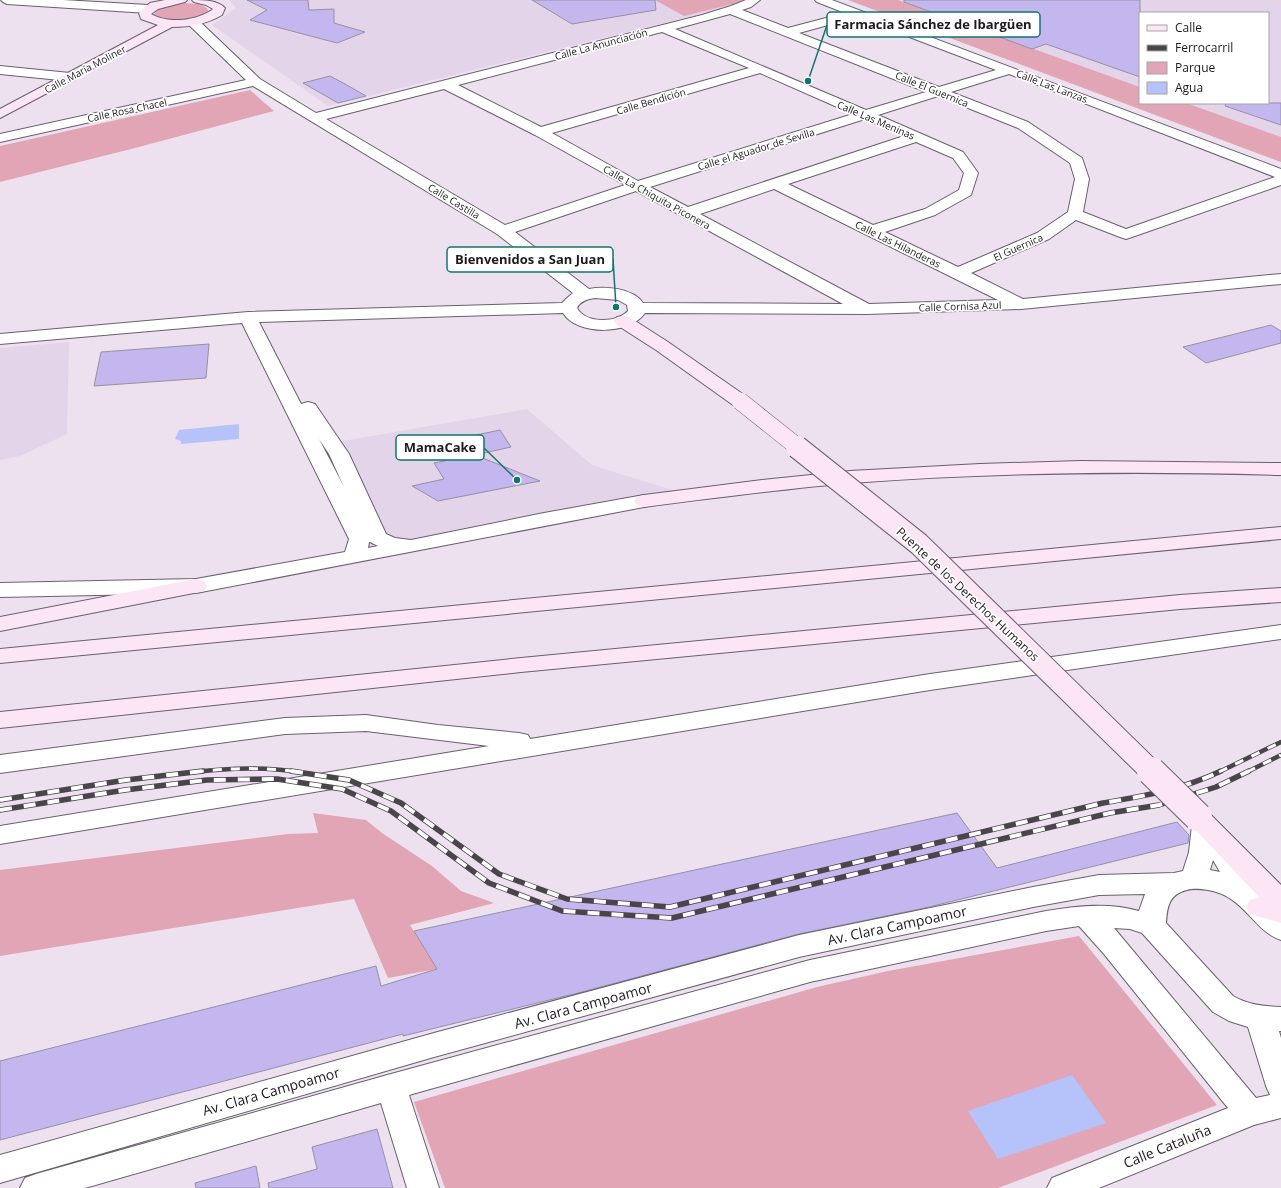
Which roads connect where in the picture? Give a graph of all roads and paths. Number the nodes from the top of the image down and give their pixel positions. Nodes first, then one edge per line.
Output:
1 (7, 0) edge
2 (181, 0) edge
3 (198, 0) edge
4 (754, 0) edge
5 (821, 0) edge
6 (211, 1) edge
7 (148, 9) junction
8 (730, 10) junction
9 (856, 14) junction
10 (157, 22) junction
11 (192, 22) junction
12 (171, 23) junction
13 (662, 28) junction
14 (788, 32) junction
15 (761, 69) junction
16 (0, 70) edge
17 (1010, 70) junction
18 (55, 75) junction
19 (70, 77) junction
20 (255, 82) junction
21 (447, 85) junction
22 (940, 92) junction
23 (0, 104) edge
24 (0, 114) edge
25 (864, 116) junction
26 (313, 118) junction
27 (540, 132) junction
28 (916, 137) junction
29 (0, 138) edge
30 (1281, 174) edge
31 (1281, 180) edge
32 (776, 184) junction
33 (637, 186) junction
34 (687, 213) junction
35 (1075, 214) junction
36 (503, 231) junction
37 (871, 231) junction
38 (958, 273) junction
39 (1281, 278) edge
40 (586, 295) junction
41 (1021, 304) junction
42 (568, 308) junction
43 (638, 308) junction
44 (867, 309) junction
45 (248, 317) junction
46 (624, 322) junction
47 (0, 339) edge
48 (278, 376) junction
49 (1281, 469) edge
50 (644, 501) joint
51 (1281, 533) edge
52 (412, 546) junction
53 (354, 557) junction
54 (196, 586) junction
55 (0, 590) edge
56 (1281, 595) edge
57 (0, 624) edge
58 (1281, 632) edge
59 (0, 656) edge
60 (0, 720) edge
61 (548, 744) junction
62 (0, 764) edge
63 (1202, 821) junction
64 (0, 835) edge
65 (1184, 880) junction
66 (1267, 904) edge
67 (1085, 915) junction
68 (1152, 926) junction
69 (1281, 929) edge
70 (1271, 1019) edge
71 (391, 1087) junction
72 (1273, 1100) edge
73 (0, 1169) edge
74 (36, 1188) edge
75 (423, 1188) edge
76 (1063, 1188) edge

1 - 7 street
2 - 7 main road
3 - 6 main road
4 - 8 street, Calle La Anunciación
5 - 9 street, Calle Las Lanzas
6 - 11 main road
7 - 10 main road
8 - 13 street, Calle La Anunciación
8 - 14 street, Calle El Guernica
9 - 14 street
9 - 17 street, Calle Las Lanzas
10 - 12 main road
10 - 18 main road, Calle María Moliner
11 - 12 main road
11 - 20 street, Calle Castilla
12 - 19 main road, Calle María Moliner
13 - 15 street, Calle Las Meninas
13 - 21 street, Calle La Anunciación
14 - 22 street, Calle El Guernica
15 - 25 street, Calle Las Meninas
15 - 27 street, Calle Bendición
16 - 18 street
17 - 22 street, Calle el Aguador de Sevilla
17 - 30 street, Calle Las Lanzas
18 - 19 street
18 - 23 main road, Calle María Moliner
19 - 24 main road, Calle María Moliner
20 - 26 street, Calle Castilla
20 - 29 street, Calle Rosa Chacel
21 - 26 street, Calle La Anunciación
21 - 27 street, Calle La Chiquita Piconera
22 - 25 street, Calle el Aguador de Sevilla
22 - 35 street, Calle El Guernica
25 - 28 street, Calle Las Meninas
25 - 33 street, Calle el Aguador de Sevilla
26 - 36 street, Calle Castilla
27 - 33 street, Calle La Chiquita Piconera
28 - 32 street
28 - 37 street, Calle Las Meninas
31 - 35 street
32 - 34 street
32 - 37 street, Calle Las Hilanderas
33 - 34 street, Calle La Chiquita Piconera
33 - 36 street, Calle el Aguador de Sevilla
34 - 44 street, Calle La Chiquita Piconera
35 - 38 street, El Guernica
36 - 40 street, Calle Castilla
37 - 38 street, Calle Las Hilanderas
38 - 41 street, Calle Las Hilanderas
39 - 41 street, Calle Cornisa Azul
40 - 42 street
40 - 43 street
41 - 44 street, Calle Cornisa Azul
42 - 45 street
42 - 46 street
43 - 44 street, Calle Cornisa Azul
43 - 46 street
45 - 47 street
45 - 48 street
46 - 63 main road, Puente de los Derechos Humanos, bridge
48 - 52 street
48 - 53 street
49 - 50 main road
50 - 52 street
51 - 59 main road
52 - 53 street
53 - 54 street
54 - 55 street
54 - 57 main road
56 - 60 main road
58 - 61 street
61 - 62 street
61 - 64 street
63 - 65 street
63 - 66 main road
63 - 66 street
65 - 66 street, Av. Clara Campoamor
65 - 68 street
65 - 73 street, Av. Clara Campoamor
66 - 69 street
67 - 68 street
67 - 71 street
67 - 72 street
68 - 70 street
70 - 72 street
71 - 74 street
71 - 75 street
72 - 76 street, Calle Cataluña

